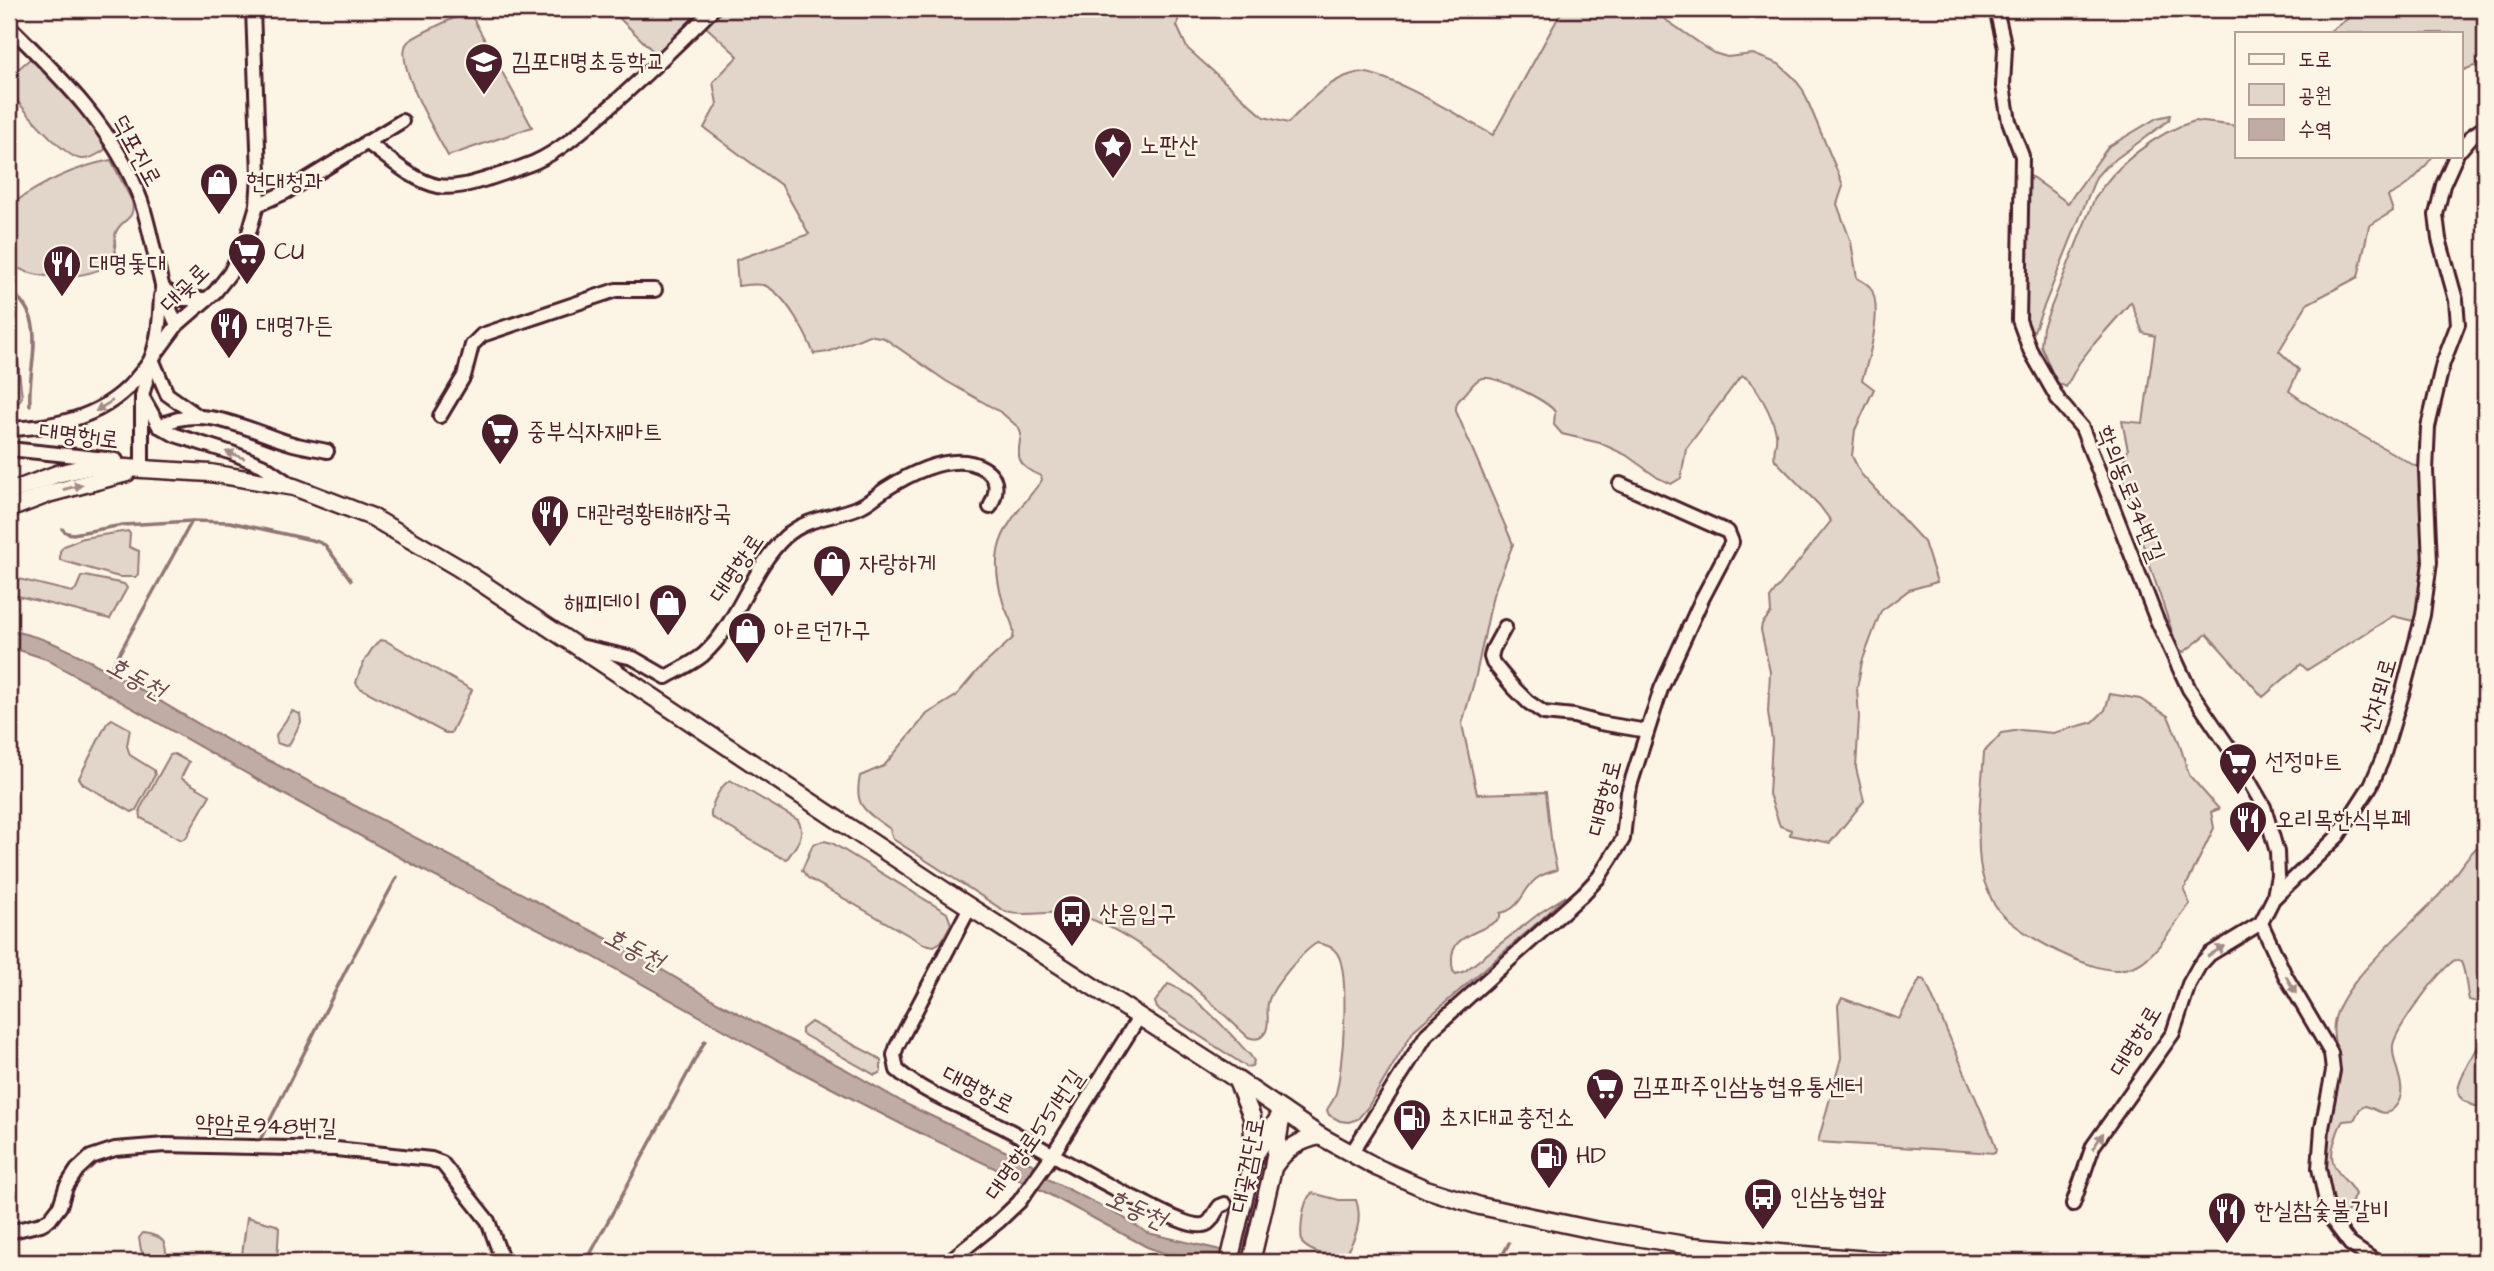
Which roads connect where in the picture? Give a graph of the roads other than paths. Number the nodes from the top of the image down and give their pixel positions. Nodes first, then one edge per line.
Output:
1 (253, 9) edge
2 (713, 9) edge
3 (1996, 9) edge
4 (9, 26) edge
5 (402, 121) dead end
6 (2485, 127) edge
7 (366, 142) junction
8 (2462, 148) edge
9 (2455, 158) edge
10 (257, 205) junction
11 (162, 288) junction
12 (655, 290) dead end
13 (208, 299) junction
14 (177, 325) junction
15 (152, 359) junction
16 (142, 396) junction
17 (440, 416) dead end
18 (199, 417) junction
19 (159, 426) junction
20 (9, 429) edge
21 (9, 449) edge
22 (327, 451) dead end
23 (142, 469) junction
24 (1619, 484) dead end
25 (294, 487) junction
26 (9, 492) edge
27 (990, 507) dead end
28 (9, 509) edge
29 (1506, 627) dead end
30 (576, 646) junction
31 (1647, 731) junction
32 (2273, 899) junction
33 (970, 908) junction
34 (2262, 923) junction
35 (1139, 1017) junction
36 (1236, 1079) junction
37 (1283, 1111) junction
38 (1320, 1136) junction
39 (1351, 1154) junction
40 (1052, 1156) junction
41 (1254, 1156) junction
42 (1273, 1168) junction
43 (1225, 1204) dead end
44 (2073, 1204) dead end
45 (9, 1232) edge
46 (503, 1262) edge
47 (948, 1262) edge
48 (1229, 1262) edge
49 (1251, 1262) edge
50 (1895, 1262) edge
51 (2376, 1262) edge

1 - 10 street, 대곶로
2 - 7 street
3 - 32 street, 학의동로34번길
4 - 11 street, 덕포진로
5 - 7 street
6 - 8 street
7 - 10 street
9 - 32 street, 산자뫼로
10 - 13 street, 대곶로
11 - 13 street
11 - 14 street, 덕포진로
11 - 15 street
12 - 17 street
13 - 14 street, 대곶로
14 - 15 street, 대곶로
15 - 16 street, 대곶로
15 - 18 street
15 -> 20 street
16 - 19 street
16 - 23 street, 대곶로
18 - 19 street
18 - 22 street
25 -> 19 street
21 - 23 street, 대명항1로
23 - 25 main road, 대명항로
23 - 26 main road, 대명항로
28 -> 23 main road, 대명항로
24 - 31 street, 대명항로
25 - 30 main road, 대명항로
27 - 30 street, 대명항로
29 - 31 street
30 - 33 main road, 대명항로
31 - 39 street, 대명항로
32 - 34 street, 산자뫼로
33 - 35 main road, 대명항로
33 - 40 street, 대명항로
44 -> 34 street, 대명항로
34 -> 51 street
35 - 36 main road, 대명항로
35 - 40 street, 대명항로551번길
36 - 37 main road, 대명항로
36 - 41 main road
37 - 38 main road, 대명항로
37 - 41 main road, 대곶검단로
37 - 42 main road, 대곶검단로
38 - 39 main road, 대명항로
38 - 42 main road
39 - 50 main road, 대명항로
40 - 43 street
40 - 47 street, 대명항로551번길
41 - 48 main road, 대곶검단로
42 - 49 main road, 대곶검단로
45 - 46 street, 약암로948번길

